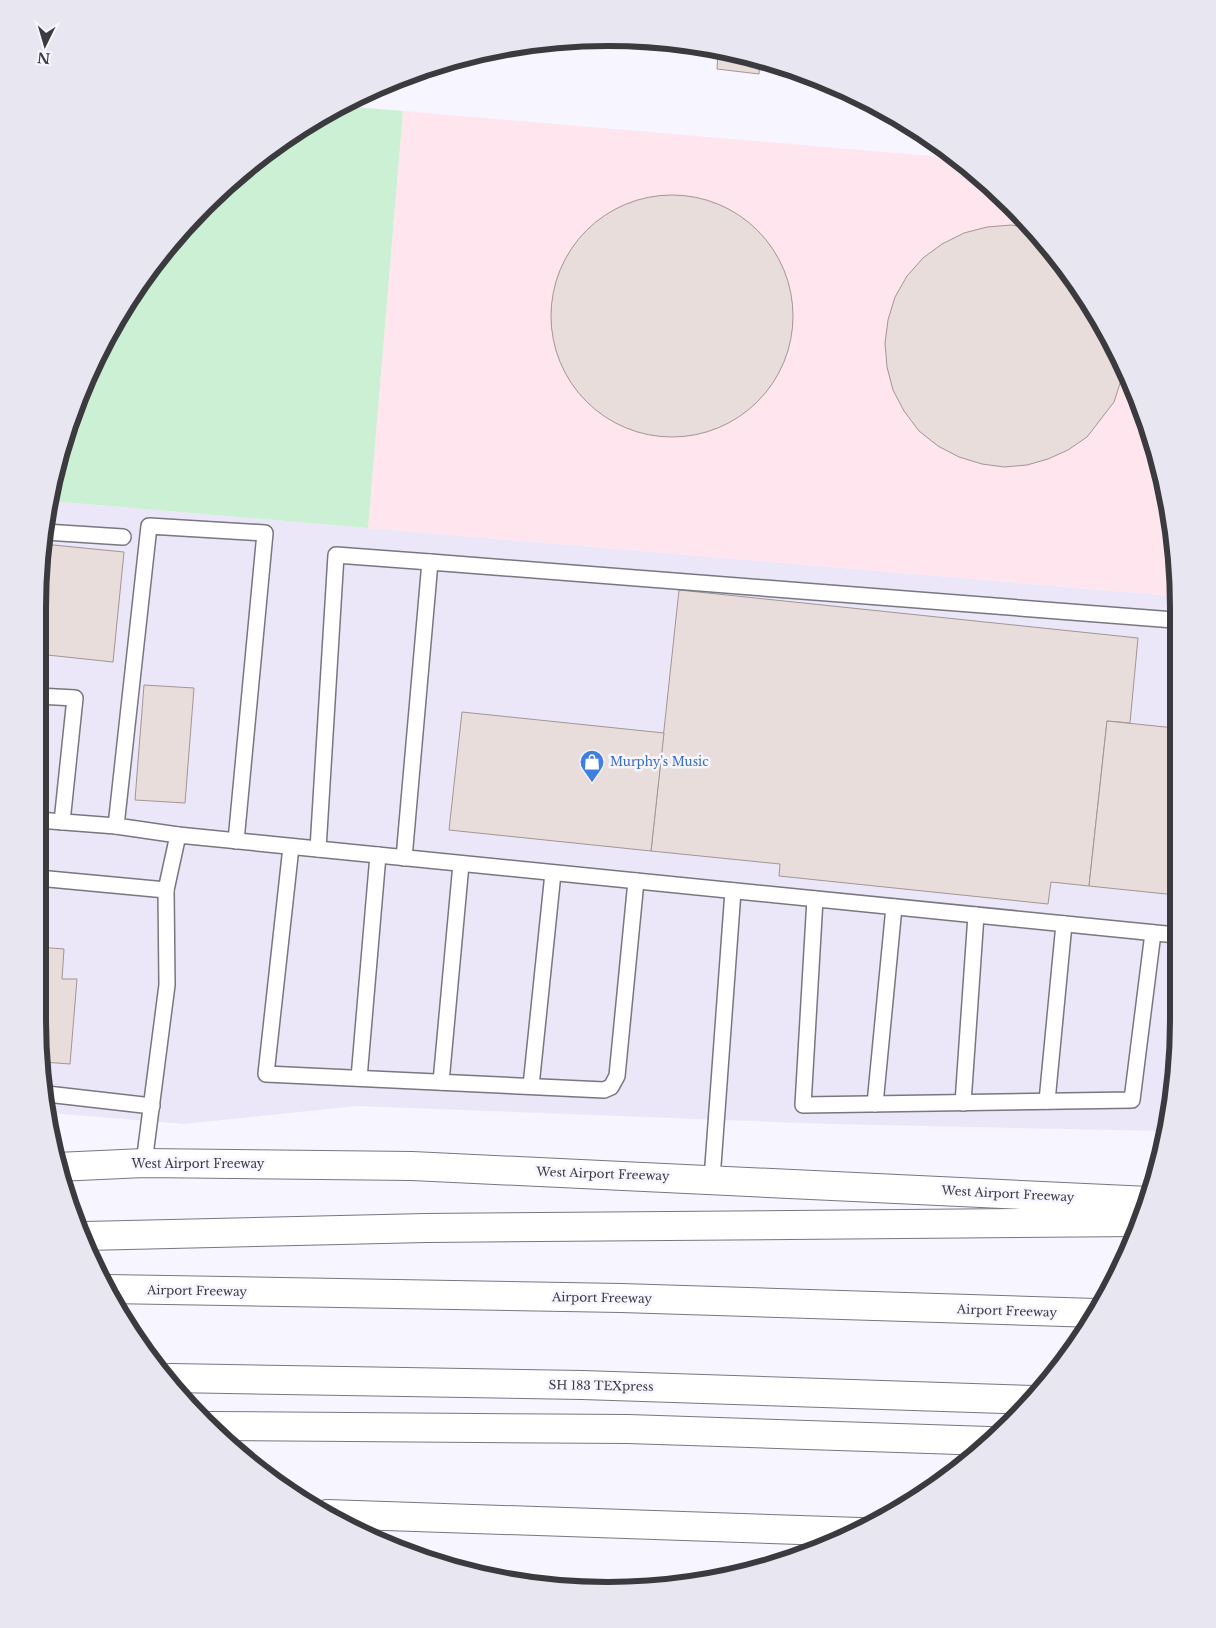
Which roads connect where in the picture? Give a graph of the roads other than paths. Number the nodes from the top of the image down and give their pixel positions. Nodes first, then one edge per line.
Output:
1 (51, 532) edge
2 (123, 537) dead end
3 (430, 562) junction
4 (1170, 620) edge
5 (46, 696) edge
6 (46, 821) edge
7 (62, 822) junction
8 (116, 826) junction
9 (178, 835) junction
10 (236, 841) junction
11 (291, 847) junction
12 (318, 849) junction
13 (378, 856) junction
14 (404, 858) junction
15 (461, 864) junction
16 (553, 873) junction
17 (46, 879) edge
18 (636, 881) junction
19 (166, 890) junction
20 (733, 891) junction
21 (815, 899) junction
22 (894, 907) junction
23 (976, 915) junction
24 (1064, 924) junction
25 (1153, 933) junction
26 (1170, 934) edge
27 (360, 1078) junction
28 (442, 1082) junction
29 (531, 1086) junction
30 (51, 1094) edge
31 (1047, 1101) junction
32 (963, 1103) junction
33 (875, 1104) junction
34 (152, 1106) junction
35 (144, 1163) junction
36 (65, 1167) edge
37 (712, 1179) junction
38 (1140, 1201) edge
39 (1132, 1222) edge
40 (89, 1236) edge
41 (116, 1289) edge
42 (1086, 1314) edge
43 (176, 1378) edge
44 (1021, 1400) edge
45 (221, 1426) edge
46 (979, 1441) edge
47 (343, 1514) edge
48 (840, 1531) edge

1 - 2 lane
3 - 4 lane
3 - 12 lane
3 - 14 lane
5 - 7 lane
6 - 7 lane
7 - 8 lane
8 - 9 lane
8 - 10 lane
9 - 10 lane
9 - 19 lane
10 - 11 lane
11 - 12 lane
11 - 27 lane
12 - 13 lane
13 - 14 lane
13 - 27 lane
14 - 15 lane
15 - 16 lane
15 - 28 lane
16 - 18 lane
16 - 29 lane
17 - 19 lane
18 - 20 lane
18 - 29 lane
19 - 34 lane
20 - 21 lane
20 - 37 lane
21 - 22 lane
21 - 33 lane
22 - 23 lane
22 - 33 lane
23 - 24 lane
23 - 32 lane
24 - 25 lane
24 - 31 lane
25 - 26 lane
25 - 31 lane
27 - 28 lane
28 - 29 lane
30 - 34 lane
31 - 32 lane
32 - 33 lane
34 - 35 lane
35 - 36 main road, West Airport Freeway
35 - 37 main road, West Airport Freeway
37 - 38 main road, West Airport Freeway
39 - 40 main road
41 - 42 main road, Airport Freeway
43 - 44 main road, SH 183 TEXpress
45 - 46 main road
47 - 48 main road

